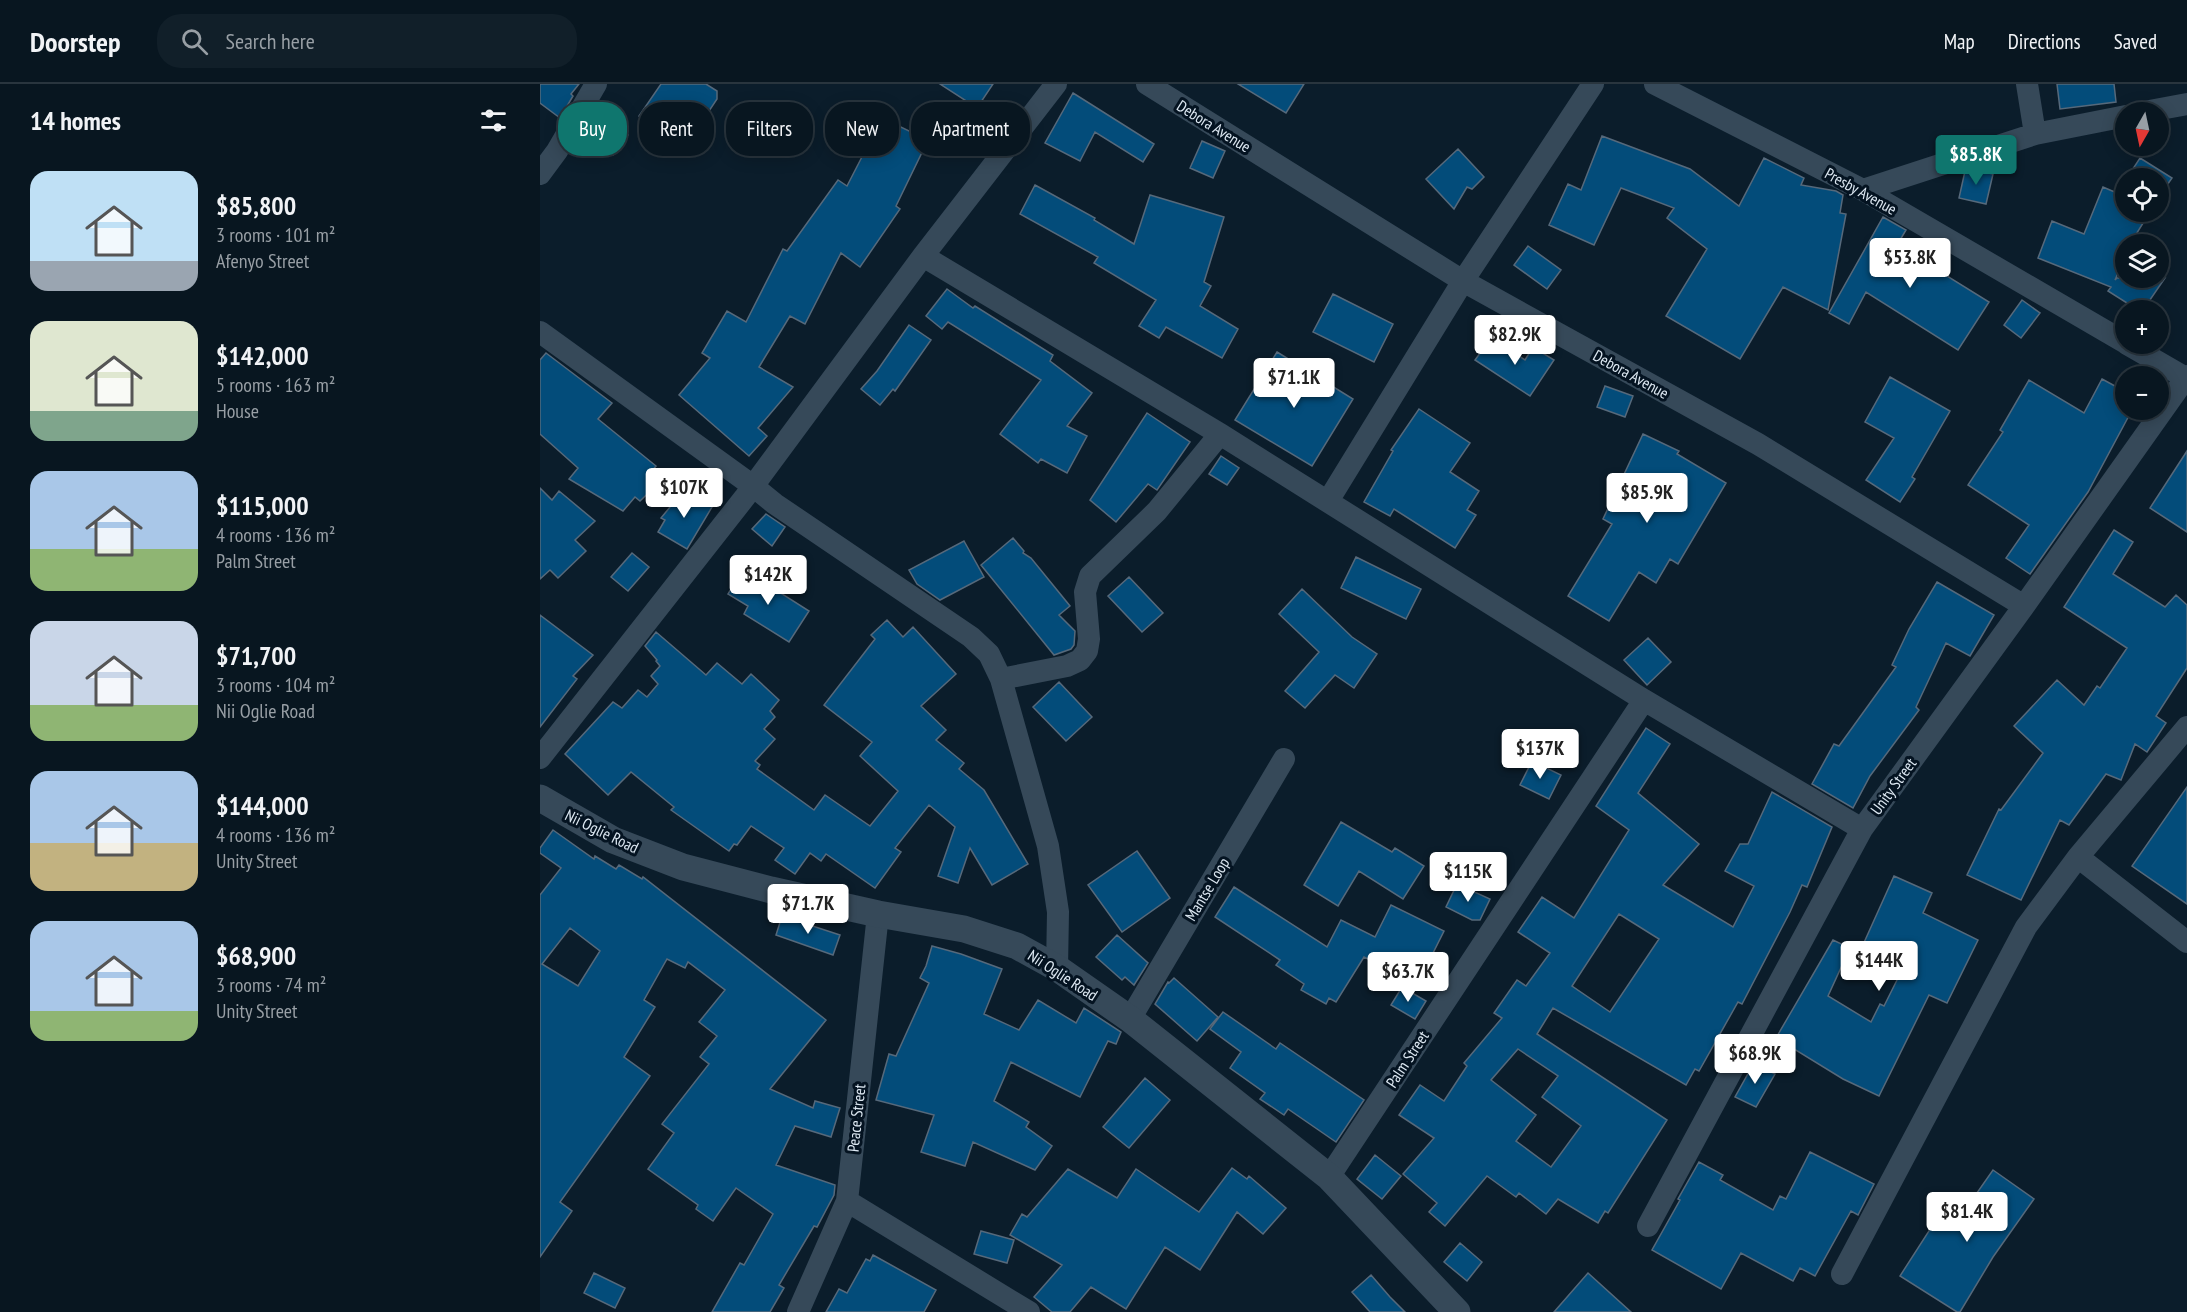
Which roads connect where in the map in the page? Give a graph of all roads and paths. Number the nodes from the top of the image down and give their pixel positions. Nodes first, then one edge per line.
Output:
1 (596, 84) edge
2 (1056, 84) edge
3 (1147, 84) edge
4 (1593, 84) edge
5 (1654, 84) edge
6 (2027, 84) edge
7 (2187, 104) edge
8 (2169, 107) edge
9 (2115, 118) edge
10 (2035, 134) junction
11 (540, 174) edge
12 (1863, 190) junction
13 (923, 256) junction
14 (1463, 281) junction
15 (540, 332) edge
16 (2115, 337) edge
17 (2146, 354) edge
18 (2187, 377) edge
19 (1220, 434) junction
20 (753, 486) junction
21 (1328, 501) junction
22 (2024, 606) junction
23 (1001, 679) junction
24 (1644, 700) junction
25 (2187, 727) edge
26 (540, 758) edge
27 (1284, 759) dead end
28 (540, 798) edge
29 (1862, 829) junction
30 (2078, 857) junction
31 (878, 914) junction
32 (2187, 942) edge
33 (1057, 968) junction
34 (1130, 1019) junction
35 (1329, 1177) junction
36 (848, 1202) junction
37 (1648, 1226) dead end
38 (1842, 1274) dead end
39 (798, 1312) edge
40 (1029, 1312) edge
41 (1457, 1312) edge

1 - 11 street
2 - 13 street
3 - 14 street, Debora Avenue
4 - 14 street
5 - 12 street, Presby Avenue
6 - 10 street
7 - 8 street
9 - 10 street
10 - 12 street
12 - 16 street, Presby Avenue
13 - 19 street
13 - 20 street
14 - 21 street
14 - 22 street, Debora Avenue
15 - 20 street
17 - 18 street, Presby Avenue
18 - 22 street, Unity Street
19 - 21 street
19 - 23 street
20 - 23 street
20 - 26 street
21 - 24 street
22 - 29 street, Unity Street
23 - 33 street
24 - 29 street
24 - 35 street, Palm Street
25 - 30 street
27 - 34 street, Mantse Loop
28 - 31 street, Nii Oglie Road
29 - 37 street, Unity Street
30 - 32 street
30 - 38 street
31 - 33 street, Nii Oglie Road
31 - 36 street, Peace Street
33 - 34 street, Nii Oglie Road
34 - 35 street, Nii Oglie Road
35 - 41 street, Nii Oglie Road
36 - 39 street, Peace Street
36 - 40 street

